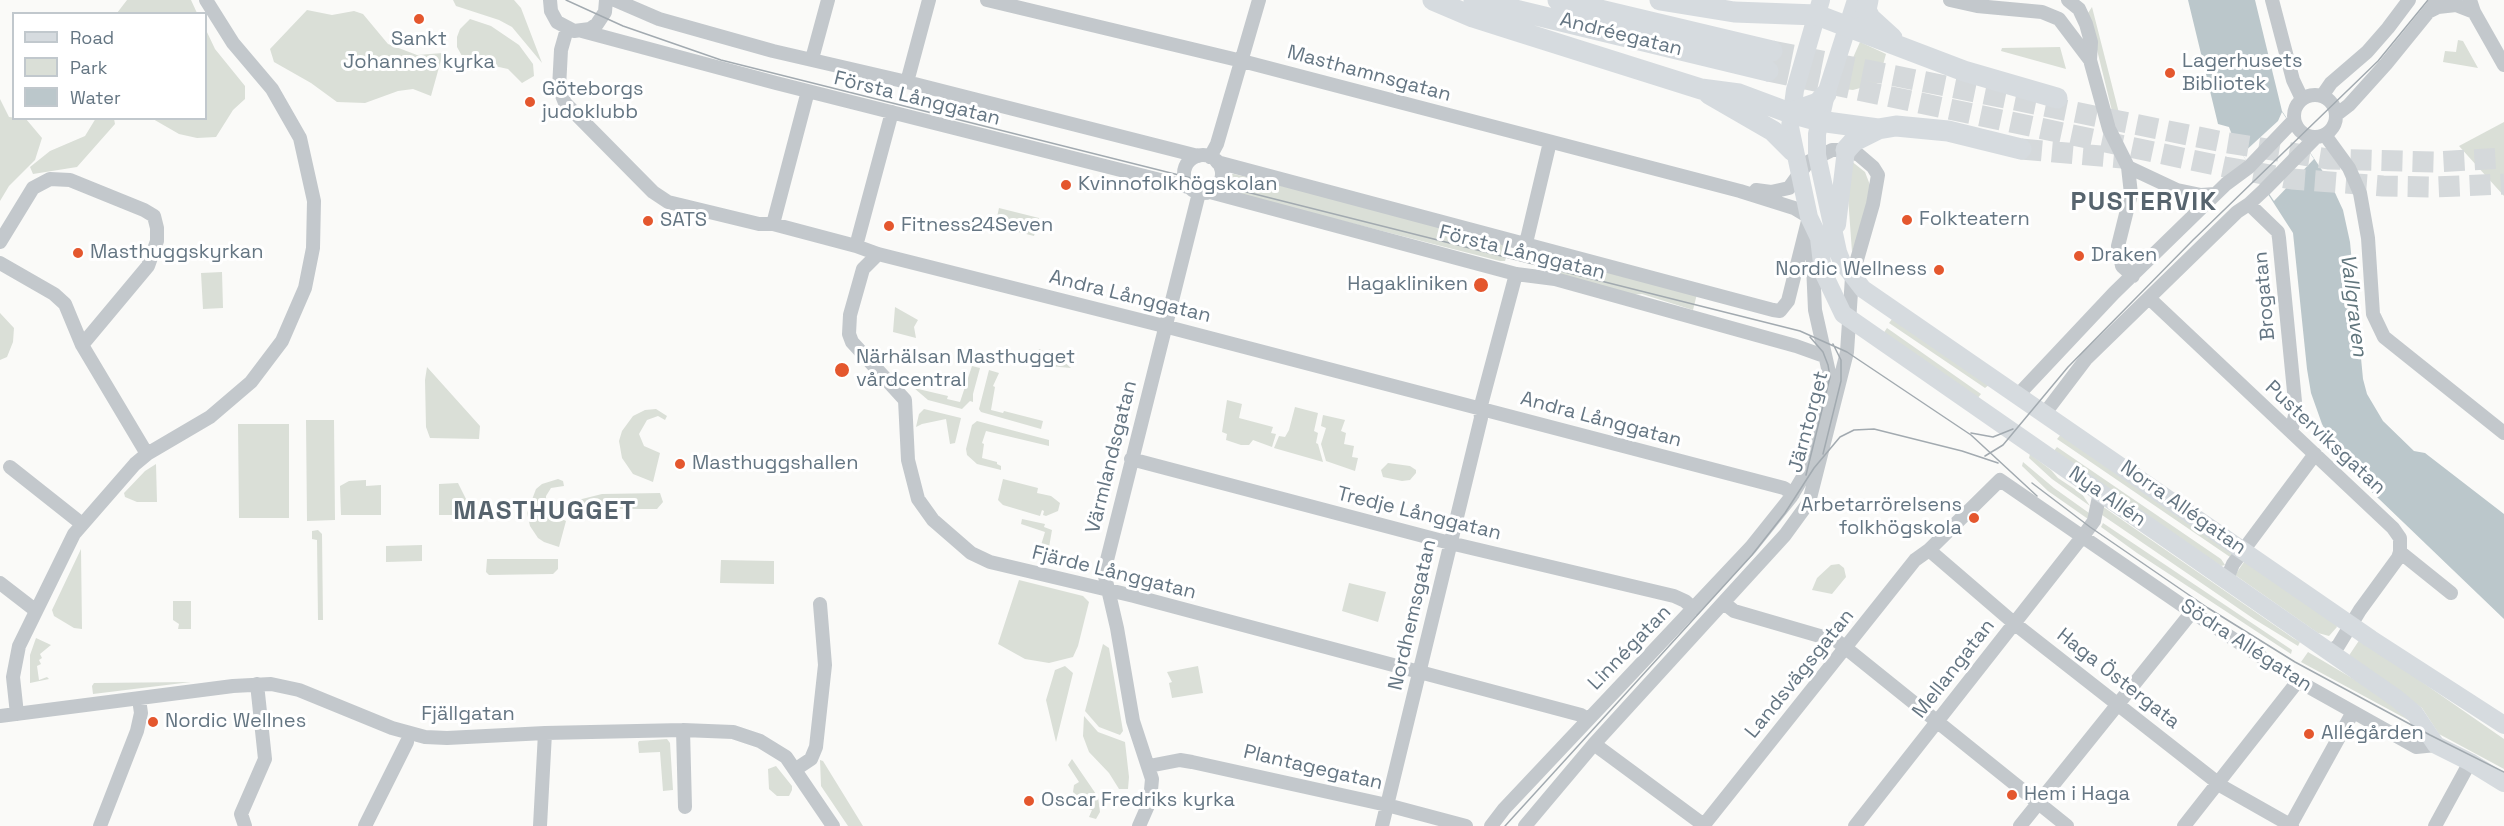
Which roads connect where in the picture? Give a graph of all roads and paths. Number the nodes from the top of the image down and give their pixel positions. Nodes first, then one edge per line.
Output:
1 (206, 0) edge
2 (540, 0) edge
3 (606, 0) edge
4 (615, 0) edge
5 (828, 0) edge
6 (929, 0) edge
7 (987, 0) edge
8 (1260, 0) edge
9 (1433, 0) edge
10 (1474, 0) edge
11 (1558, 0) edge
12 (1660, 0) edge
13 (1950, 0) edge
14 (2068, 0) edge
15 (2272, 0) edge
16 (2409, 0) edge
17 (2438, 0) edge
18 (1860, 1) edge
19 (551, 5) edge
20 (2472, 6) edge
21 (1819, 8) edge
22 (2428, 12) junction
23 (1847, 26) junction
24 (567, 29) junction
25 (582, 31) junction
26 (1894, 44) junction
27 (812, 59) junction
28 (2090, 60) junction
29 (1242, 61) junction
30 (2504, 65) edge
31 (908, 82) junction
32 (1701, 88) junction
33 (808, 91) junction
34 (1826, 94) junction
35 (2322, 96) junction
36 (2057, 98) dead end
37 (2302, 99) junction
38 (892, 112) junction
39 (1790, 113) junction
40 (2336, 115) junction
41 (1819, 121) junction
42 (2292, 122) junction
43 (1878, 129) junction
44 (2316, 140) junction
45 (1550, 142) junction
46 (2021, 149) tunnel mouth
47 (1846, 150) junction
48 (1793, 151) junction
49 (1817, 155) junction
50 (1208, 158) junction
51 (2128, 167) junction
52 (1799, 173) junction
53 (1199, 191) junction
54 (1740, 191) junction
55 (2216, 194) junction
56 (2249, 204) junction
57 (1811, 222) junction
58 (773, 224) junction
59 (1835, 241) junction
60 (0, 242) edge
61 (1526, 243) junction
62 (856, 246) junction
63 (878, 254) junction
64 (0, 263) edge
65 (1516, 274) junction
66 (2133, 276) junction
67 (1858, 283) junction
68 (2149, 298) junction
69 (1851, 320) junction
70 (1164, 326) junction
71 (82, 345) junction
72 (1824, 356) junction
73 (2018, 395) junction
74 (1480, 409) junction
75 (2045, 413) junction
76 (2291, 432) junction
77 (2504, 433) edge
78 (147, 454) junction
79 (2315, 454) junction
80 (1131, 459) junction
81 (10, 467) dead end
82 (2100, 492) junction
83 (1793, 494) junction
84 (1809, 502) joint
85 (82, 524) junction
86 (2083, 537) junction
87 (1450, 543) junction
88 (1929, 550) junction
89 (2243, 550) junction
90 (2400, 552) junction
91 (2226, 581) junction
92 (0, 583) edge
93 (1108, 590) junction
94 (2451, 593) dead end
95 (820, 603) dead end
96 (1724, 603) junction
97 (1694, 609) junction
98 (35, 610) junction
99 (2192, 612) junction
100 (2015, 624) junction
101 (2351, 624) junction
102 (1847, 648) junction
103 (2323, 649) junction
104 (1420, 673) junction
105 (2298, 681) junction
106 (257, 684) junction
107 (139, 699) junction
108 (2119, 704) junction
109 (2353, 712) junction
110 (17, 714) junction
111 (0, 716) edge
112 (1588, 720) junction
113 (1936, 723) junction
114 (2504, 725) edge
115 (683, 730) junction
116 (546, 733) junction
117 (407, 742) dead end
118 (1594, 744) junction
119 (2436, 746) junction
120 (2470, 762) junction
121 (1149, 766) junction
122 (796, 769) junction
123 (2218, 783) junction
124 (2504, 783) edge
125 (2038, 803) junction
126 (1387, 805) junction
127 (685, 807) dead end
128 (100, 826) edge
129 (245, 826) edge
130 (365, 826) edge
131 (540, 826) edge
132 (833, 826) edge
133 (1139, 826) edge
134 (1382, 826) edge
135 (1467, 826) edge
136 (1491, 826) edge
137 (1525, 826) edge
138 (1704, 826) edge
139 (1855, 826) edge
140 (2020, 826) edge
141 (2067, 826) edge
142 (2184, 826) edge
143 (2291, 826) edge
144 (2435, 826) edge

1 - 78 street
2 - 19 street
3 - 25 street
4 - 27 street, Första Långgatan
5 - 27 street
6 - 31 street
7 - 29 street, Masthamnsgatan
8 - 29 street
9 - 32 highway
10 - 11 highway, Andréegatan
12 - 21 highway
13 - 28 street
14 - 28 street
15 - 37 street
16 - 35 street
17 - 22 street
18 - 23 main road
18 - 26 highway
19 - 24 street
20 - 22 street
20 - 30 street
21 - 23 highway
21 - 39 main road, Nya Allén
22 - 40 street
23 - 26 highway
23 - 34 main road
24 - 25 street, Första Långgatan
24 - 58 street, Andra Långgatan
25 - 33 street, Första Långgatan
26 - 36 highway
27 - 31 street, Första Långgatan
28 - 51 street
29 - 45 street, Masthamnsgatan
29 - 50 street
31 - 50 street, Första Långgatan
32 - 39 highway
32 - 48 highway
33 - 38 street, Första Långgatan
33 - 58 street
34 - 39 highway
34 - 41 main road
35 - 37 street
35 - 40 street
37 - 42 street
38 - 53 street, Första Långgatan
38 - 62 street
39 - 41 highway
39 - 48 main road, Nya Allén
40 - 44 street
41 - 43 highway
41 - 49 main road
42 - 44 street
42 - 55 street
43 - 46 highway
43 - 47 highway
44 - 56 street
44 - 77 street
45 - 54 street, Masthamnsgatan
45 - 61 street
47 - 49 street
47 - 59 main road
47 - 67 street, Järntorget
48 - 52 main road, Nya Allén
49 - 52 street, Masthamnsgatan
49 - 59 main road
50 - 53 street
50 - 53 street
50 - 61 street, Första Långgatan
51 - 55 street
51 - 66 street
52 - 54 street, Masthamnsgatan
52 - 57 main road, Nya Allén
53 - 65 street, Första Långgatan
53 - 70 street, Värmlandsgatan
54 - 57 street, Masthamnsgatan
55 - 66 street
56 - 68 street
56 - 76 street, Brogatan
57 - 61 street, Första Långgatan
57 - 69 main road, Nya Allén
57 - 72 street, Järntorget
58 - 62 street, Andra Långgatan
59 - 67 main road
60 - 71 street
62 - 63 street, Andra Långgatan
63 - 70 street, Andra Långgatan
63 - 93 street, Fjärde Långgatan
64 - 71 street
65 - 72 street, Första Långgatan
65 - 74 street, Nordhemsgatan
66 - 73 street
67 - 69 street, Järntorget
67 - 73 main road, Norra Allégatan
68 - 75 street
68 - 76 street, Pusterviksgatan
69 - 82 main road, Nya Allén
69 - 84 street, Järntorget
70 - 74 street, Andra Långgatan
70 - 80 street, Värmlandsgatan
71 - 78 street
72 - 83 street, Järntorget
73 - 75 main road, Norra Allégatan
74 - 83 street, Andra Långgatan
74 - 87 street, Nordhemsgatan
75 - 89 main road, Norra Allégatan
76 - 79 street, Pusterviksgatan
78 - 85 street
79 - 89 street
79 - 90 street, Pusterviksgatan
80 - 87 street, Tredje Långgatan
80 - 93 street, Värmlandsgatan
81 - 85 street
82 - 86 street, Mellangatan
82 - 91 main road, Nya Allén
83 - 97 street, Linnégatan
84 - 96 street, Linnégatan
85 - 98 street
86 - 88 street, Södra Allégatan
86 - 99 street, Södra Allégatan
86 - 100 street, Mellangatan
87 - 97 street, Tredje Långgatan
87 - 104 street, Nordhemsgatan
88 - 100 street, Haga Östergata
88 - 102 street, Landsvägsgatan
89 - 91 street
89 - 101 main road, Norra Allégatan
90 - 94 street
90 - 101 street
91 - 103 main road, Nya Allén
92 - 98 street
93 - 104 street, Fjärde Långgatan
93 - 121 street, Värmlandsgatan
95 - 122 street
96 - 102 street
96 - 118 street, Linnégatan
97 - 112 street, Linnégatan
98 - 110 street
99 - 105 street, Södra Allégatan
99 - 108 street
100 - 108 street, Haga Östergata
100 - 113 street, Mellangatan
101 - 103 street
101 - 114 main road, Norra Allégatan
102 - 113 street
102 - 138 street, Landsvägsgatan
103 - 119 main road, Nya Allén
104 - 112 street, Fjärde Långgatan
104 - 126 street, Nordhemsgatan
105 - 109 street, Södra Allégatan
105 - 123 street
106 - 107 street, Fjällgatan
106 - 116 street, Fjällgatan
106 - 129 street
107 - 110 street, Fjällgatan
107 - 128 street
108 - 123 street, Haga Östergata
108 - 125 street
109 - 119 street, Södra Allégatan
109 - 143 street
110 - 111 street, Fjällgatan
112 - 136 street, Linnégatan
113 - 125 street
113 - 139 street, Mellangatan
115 - 116 street, Fjällgatan
115 - 122 street, Fjällgatan
115 - 127 street
116 - 131 street
117 - 130 street
118 - 137 street, Linnégatan
118 - 138 street
119 - 120 main road, Södra Allégatan
120 - 124 main road, Södra Allégatan
120 - 144 street
121 - 126 street, Plantagegatan
121 - 133 street, Värmlandsgatan
122 - 132 street, Fjällgatan
123 - 142 street
123 - 143 street, Haga Östergata
125 - 140 street
125 - 141 street
126 - 134 street, Nordhemsgatan
126 - 135 street, Plantagegatan

